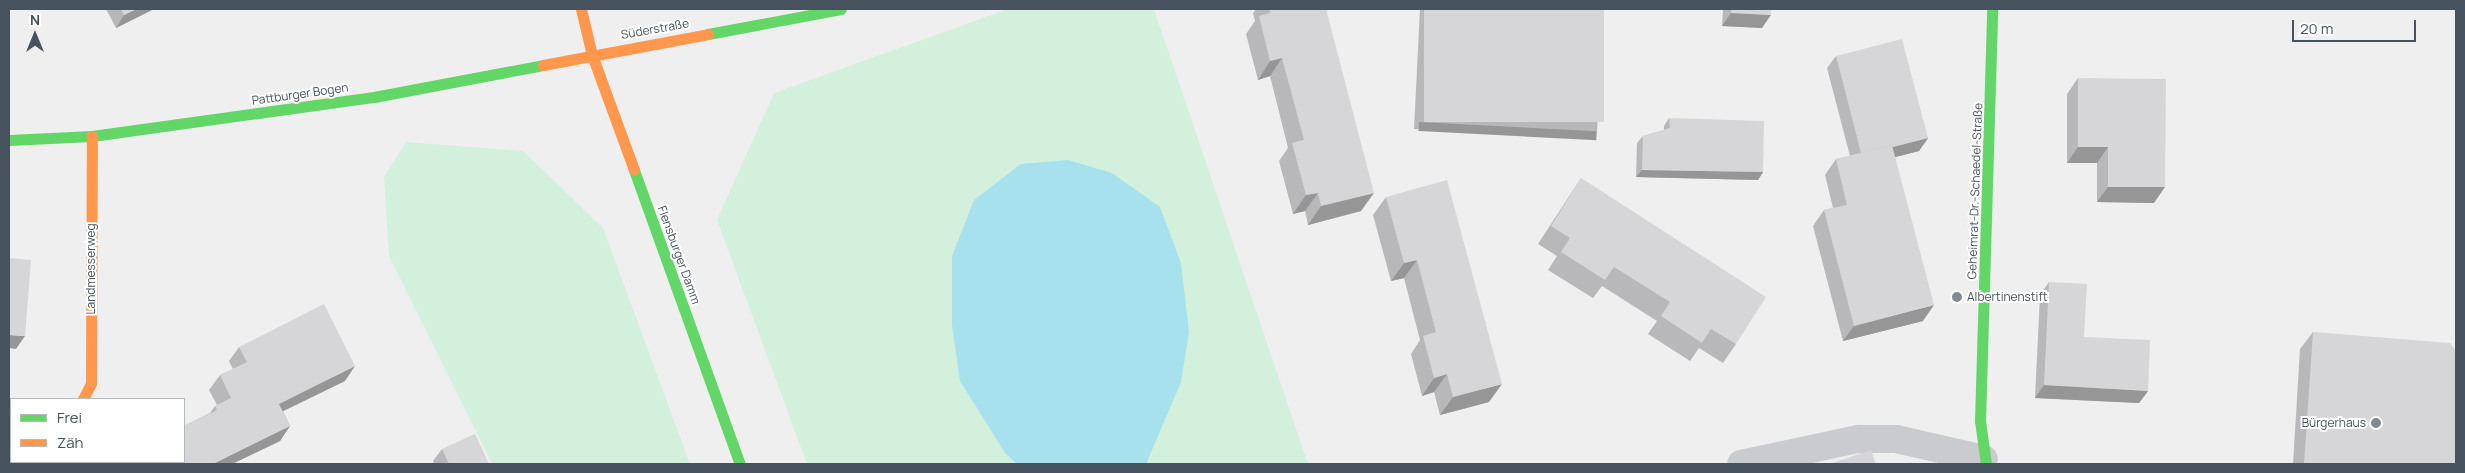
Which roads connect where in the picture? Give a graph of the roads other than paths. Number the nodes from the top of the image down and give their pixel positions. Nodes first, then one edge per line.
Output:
1 (581, 9) edge
2 (841, 9) edge
3 (1992, 9) edge
4 (592, 55) junction
5 (92, 136) junction
6 (9, 140) edge
7 (84, 398) edge
8 (1985, 462) edge
9 (740, 464) edge
10 (1741, 464) edge

1 - 4 street, Flensburger Damm
2 - 4 street, Süderstraße
3 - 8 street, Geheimrat-Dr.-Schaedel-Straße
4 - 5 street, Pattburger Bogen
4 - 9 street, Flensburger Damm
5 - 6 street, Pattburger Bogen
5 - 7 street, Landmesserweg
8 - 10 street

